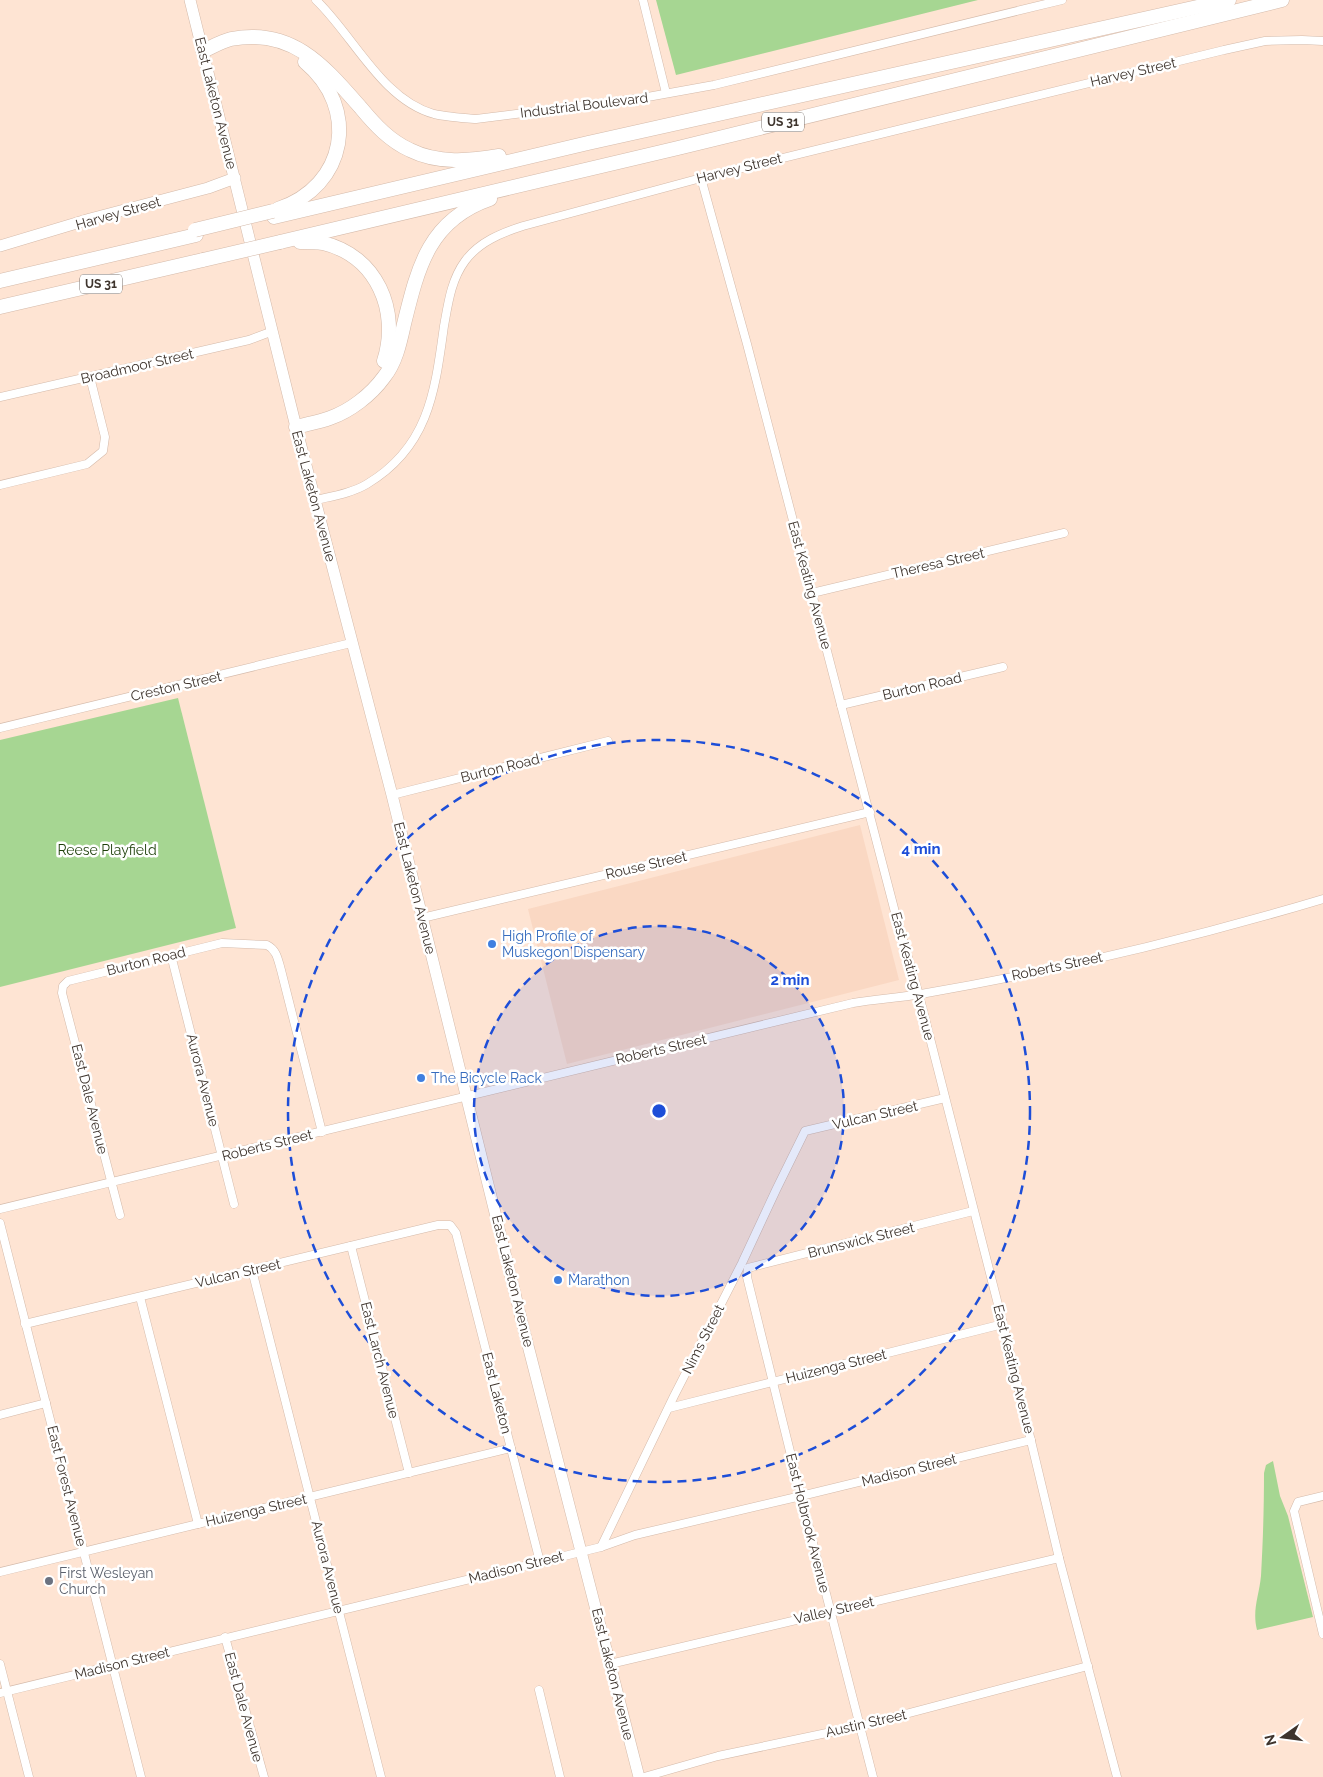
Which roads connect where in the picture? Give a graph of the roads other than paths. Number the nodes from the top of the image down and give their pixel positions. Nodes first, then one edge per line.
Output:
1 (190, 0) edge
2 (316, 0) edge
3 (643, 0) edge
4 (1062, 0) edge
5 (1229, 0) edge
6 (1282, 0) edge
7 (1323, 41) edge
8 (203, 50) junction
9 (666, 94) junction
10 (588, 143) junction
11 (235, 178) junction
12 (701, 178) junction
13 (545, 180) junction
14 (273, 214) junction
15 (282, 241) junction
16 (0, 246) edge
17 (0, 281) edge
18 (0, 307) edge
19 (273, 331) junction
20 (90, 377) junction
21 (0, 397) edge
22 (296, 427) junction
23 (0, 485) edge
24 (316, 500) junction
25 (1064, 533) dead end
26 (812, 593) junction
27 (351, 643) junction
28 (1003, 667) dead end
29 (841, 705) junction
30 (0, 728) edge
31 (608, 741) dead end
32 (392, 796) junction
33 (870, 812) junction
34 (1323, 899) edge
35 (422, 918) junction
36 (171, 955) junction
37 (65, 983) joint
38 (919, 995) junction
39 (467, 1097) junction
40 (944, 1098) junction
41 (805, 1131) joint
42 (322, 1132) junction
43 (222, 1156) junction
44 (111, 1182) junction
45 (234, 1204) dead end
46 (0, 1209) edge
47 (974, 1211) junction
48 (120, 1215) dead end
49 (0, 1223) edge
50 (450, 1225) joint
51 (351, 1246) junction
52 (748, 1268) joint
53 (252, 1270) junction
54 (140, 1297) junction
55 (25, 1324) junction
56 (1003, 1324) junction
57 (774, 1382) junction
58 (46, 1403) junction
59 (669, 1408) junction
60 (0, 1415) edge
61 (1031, 1440) junction
62 (511, 1448) junction
63 (409, 1473) junction
64 (801, 1496) junction
65 (1323, 1496) edge
66 (310, 1497) junction
67 (198, 1524) junction
68 (601, 1546) junction
69 (581, 1551) junction
70 (84, 1552) junction
71 (1059, 1558) junction
72 (540, 1562) junction
73 (0, 1572) edge
74 (339, 1610) junction
75 (830, 1611) junction
76 (1321, 1617) edge
77 (1323, 1634) edge
78 (225, 1638) junction
79 (0, 1664) edge
80 (610, 1664) junction
81 (113, 1665) junction
82 (1088, 1666) junction
83 (540, 1690) dead end
84 (3, 1692) edge
85 (860, 1726) junction
86 (29, 1777) edge
87 (141, 1777) edge
88 (264, 1777) edge
89 (381, 1777) edge
90 (560, 1777) edge
91 (639, 1777) edge
92 (644, 1777) edge
93 (873, 1777) edge
94 (1117, 1777) edge

1 - 8 main road, East Laketon Avenue
2 - 9 street, Industrial Boulevard
3 - 9 street
4 - 9 street, Industrial Boulevard
5 - 10 highway, US 31
6 - 13 highway, US 31
7 - 12 street, Harvey Street
8 - 10 highway
8 - 11 main road, East Laketon Avenue
8 - 14 highway
10 - 14 highway, US 31
11 - 16 main road, Harvey Street
11 - 19 main road, East Laketon Avenue
12 - 24 street, Harvey Street
12 - 26 street, East Keating Avenue
13 - 15 highway, US 31
13 - 22 highway
14 - 17 highway, US 31
15 - 18 highway, US 31, bridge
15 - 22 highway
19 - 20 street, Broadmoor Street
19 - 22 main road, East Laketon Avenue
20 - 21 street, Broadmoor Street
20 - 23 street
22 - 24 main road, East Laketon Avenue
24 - 27 main road, East Laketon Avenue
25 - 26 street, Theresa Street
26 - 29 street, East Keating Avenue
27 - 30 street, Creston Street
27 - 32 main road, East Laketon Avenue
28 - 29 street, Burton Road
29 - 33 street, East Keating Avenue
31 - 32 street, Burton Road
32 - 35 main road, East Laketon Avenue
33 - 35 street, Rouse Street
33 - 38 street, East Keating Avenue
34 - 38 street, Roberts Street
35 - 39 main road, East Laketon Avenue
36 - 37 street, Burton Road
36 - 42 street, Burton Road
36 - 43 street, Aurora Avenue
37 - 44 street, East Dale Avenue
38 - 39 street, Roberts Street
38 - 40 street, East Keating Avenue
39 - 42 street, Roberts Street
39 - 69 main road, East Laketon Avenue
40 - 41 street, Vulcan Street
40 - 47 street, East Keating Avenue
41 - 59 street, Nims Street
42 - 43 street, Roberts Street
43 - 44 street, Roberts Street
43 - 45 street, Aurora Avenue
44 - 46 street, Roberts Street
44 - 48 street, East Dale Avenue
47 - 52 street, Brunswick Street
47 - 56 street, East Keating Avenue
49 - 55 street, East Forest Avenue
50 - 51 street, Vulcan Street
50 - 62 street, East Laketon
51 - 53 street, Vulcan Street
51 - 63 street, East Larch Avenue
52 - 57 street, East Holbrook Avenue
53 - 54 street, Vulcan Street
53 - 66 street, Aurora Avenue
54 - 55 street, Vulcan Street
54 - 67 street
55 - 58 street, East Forest Avenue
56 - 57 street, Huizenga Street
56 - 61 street, East Keating Avenue
57 - 59 street, Huizenga Street
57 - 64 street, East Holbrook Avenue
58 - 60 street
58 - 70 street, East Forest Avenue
59 - 68 street, Nims Street
61 - 64 street, Madison Street
61 - 71 street, East Keating Avenue
62 - 63 street, Huizenga Street
62 - 72 street, East Laketon
63 - 66 street, Huizenga Street
64 - 68 street, Madison Street
64 - 75 street, East Holbrook Avenue
65 - 76 street
66 - 67 street, Huizenga Street
66 - 74 street, Aurora Avenue
67 - 70 street, Huizenga Street
68 - 69 street, Madison Street
69 - 72 street, Madison Street
69 - 80 main road, East Laketon Avenue
70 - 73 street, Huizenga Street
70 - 81 street, East Forest Avenue
71 - 75 street, Valley Street
71 - 82 street, East Keating Avenue
72 - 74 street, Madison Street
74 - 78 street, Madison Street
74 - 89 street, Aurora Avenue
75 - 80 street, Valley Street
75 - 85 street, East Holbrook Avenue
76 - 77 street
78 - 81 street, Madison Street
78 - 88 street, East Dale Avenue
79 - 84 street
80 - 91 main road, East Laketon Avenue
81 - 84 street, Madison Street
81 - 87 street, East Forest Avenue
82 - 85 street, Austin Street
82 - 94 street, East Keating Avenue
83 - 90 street
84 - 86 street
85 - 92 street, Austin Street
85 - 93 street, East Holbrook Avenue

